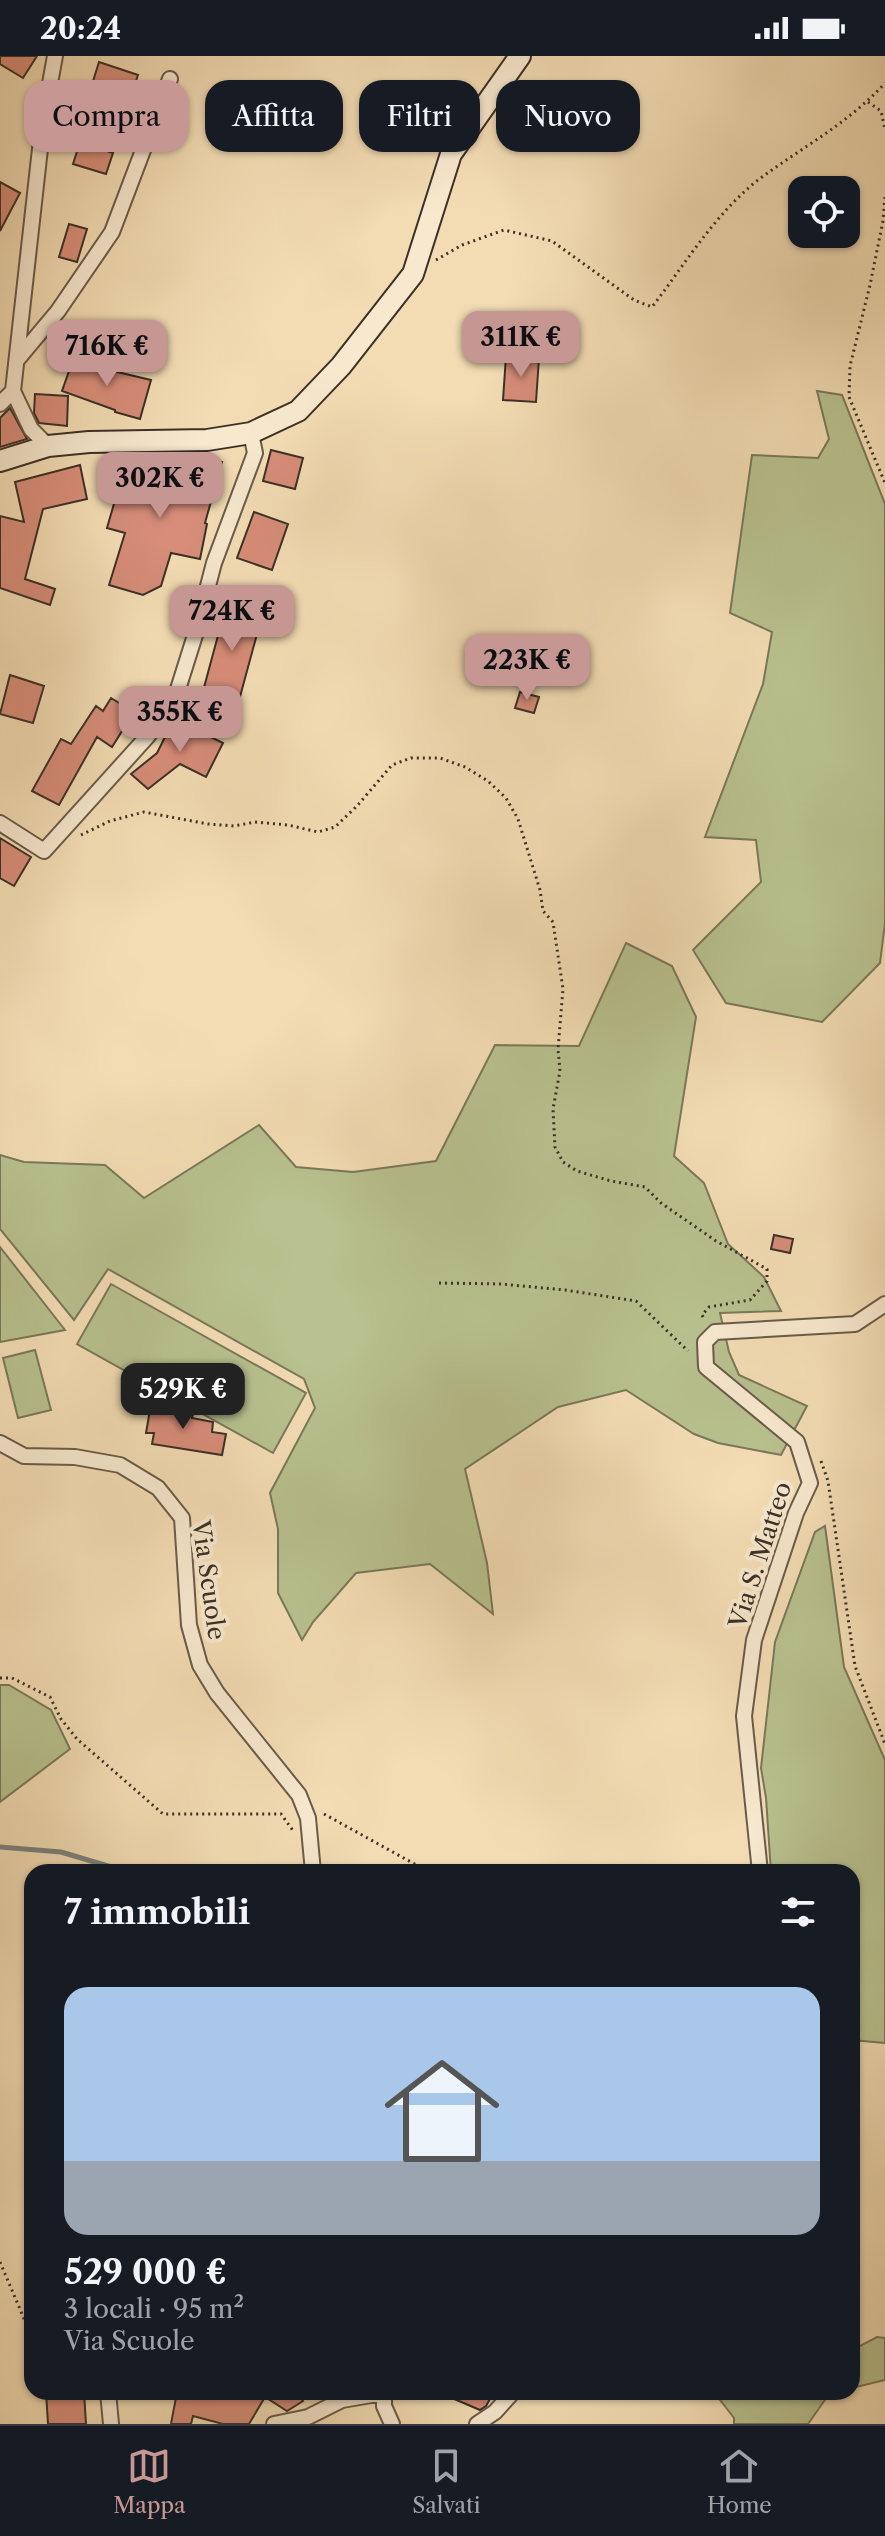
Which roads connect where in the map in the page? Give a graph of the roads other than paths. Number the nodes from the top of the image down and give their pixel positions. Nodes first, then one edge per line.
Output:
1 (55, 56) edge
2 (520, 56) edge
3 (170, 79) dead end
4 (17, 361) junction
5 (13, 391) junction
6 (0, 404) edge
7 (251, 433) junction
8 (48, 446) junction
9 (0, 461) edge
10 (0, 823) edge
11 (885, 1304) edge
12 (0, 1443) edge
13 (312, 1864) edge
14 (759, 1864) edge
15 (109, 2400) edge
16 (342, 2400) edge
17 (384, 2400) edge
18 (506, 2400) edge
19 (111, 2424) edge
20 (274, 2424) edge
21 (392, 2424) edge
22 (477, 2424) edge

1 - 4 street
2 - 7 street
3 - 4 street
4 - 5 street
5 - 6 street
5 - 8 street
7 - 8 street
7 - 10 street
8 - 9 street
11 - 14 street, Via S. Matteo
12 - 13 street, Via Scuole
15 - 19 street
16 - 20 street
17 - 21 street
18 - 22 street

